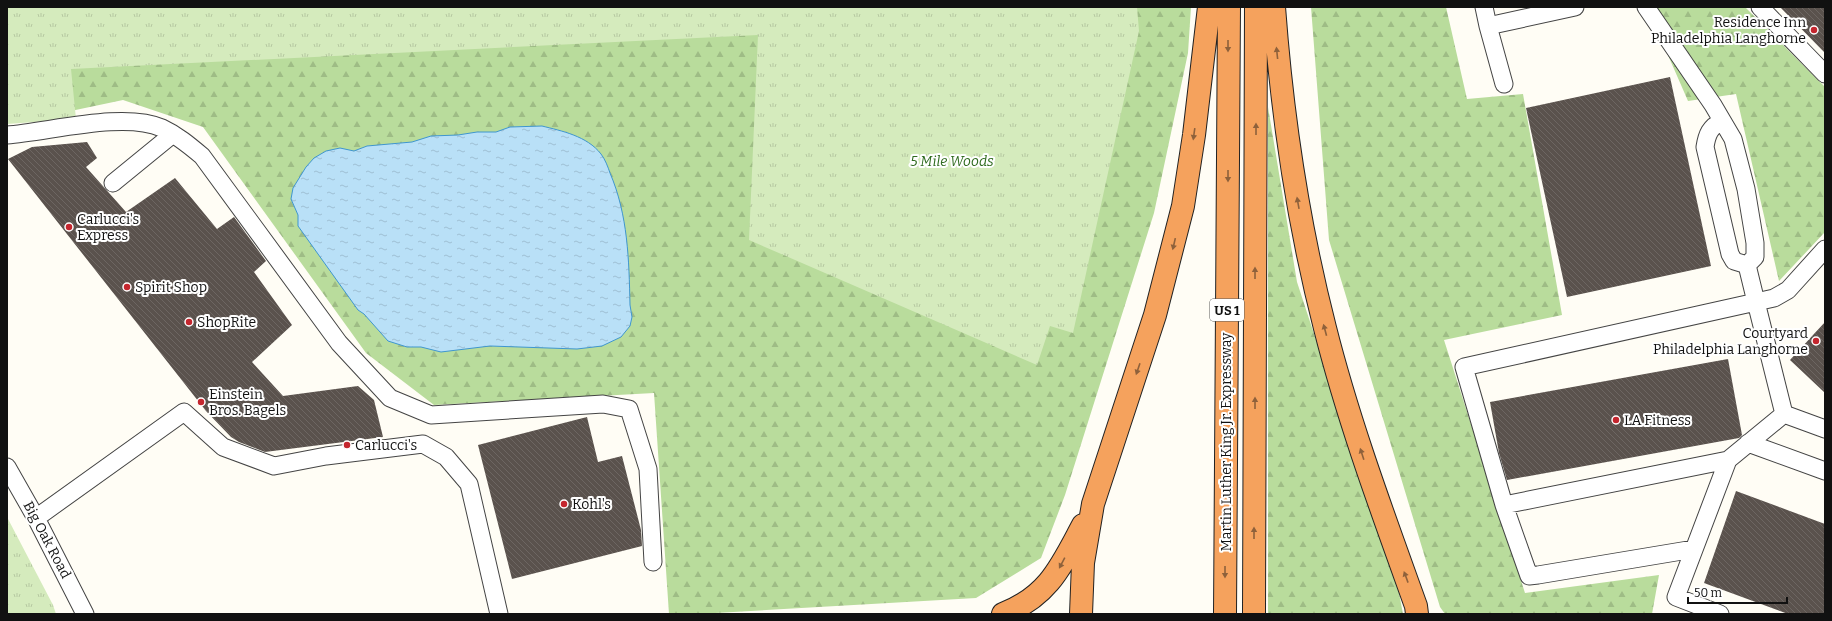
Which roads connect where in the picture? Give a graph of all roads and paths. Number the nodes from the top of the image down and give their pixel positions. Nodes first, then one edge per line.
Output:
1 (1209, 7) edge
2 (1229, 7) edge
3 (1256, 7) edge
4 (1274, 7) edge
5 (1484, 7) edge
6 (1575, 7) edge
7 (1646, 7) edge
8 (1760, 7) edge
9 (1488, 26) junction
10 (1825, 74) edge
11 (1504, 84) dead end
12 (1722, 121) junction
13 (173, 134) junction
14 (7, 135) edge
15 (113, 183) dead end
16 (1825, 249) edge
17 (1747, 265) junction
18 (1756, 302) junction
19 (1784, 414) junction
20 (1825, 429) edge
21 (1748, 444) junction
22 (1728, 460) junction
23 (7, 467) edge
24 (1825, 471) edge
25 (1093, 504) junction
26 (1504, 505) junction
27 (36, 518) junction
28 (1694, 549) junction
29 (653, 562) dead end
30 (1417, 611) edge
31 (85, 614) edge
32 (498, 614) edge
33 (1002, 614) edge
34 (1081, 614) edge
35 (1225, 614) edge
36 (1254, 614) edge
37 (1720, 614) edge

1 -> 25 highway
2 -> 35 highway, Martin Luther King Jr. Expressway / US 1
36 -> 3 highway, Martin Luther King Jr. Expressway / US 1
30 -> 4 highway
5 - 9 street
6 - 9 street
7 - 12 street
8 - 10 street
9 - 11 street
12 - 17 street
12 - 17 street
13 - 14 street
13 - 15 street
13 - 29 street
16 - 18 street
17 - 18 street
18 - 19 street
18 - 26 street
19 - 20 street
19 - 21 street
21 - 22 street
21 - 24 street
22 - 26 street
22 - 28 street
23 - 27 street, Big Oak Road
25 -> 33 highway
25 - 34 highway
26 - 28 street
27 - 31 street, Big Oak Road
27 - 32 street
28 - 37 street

